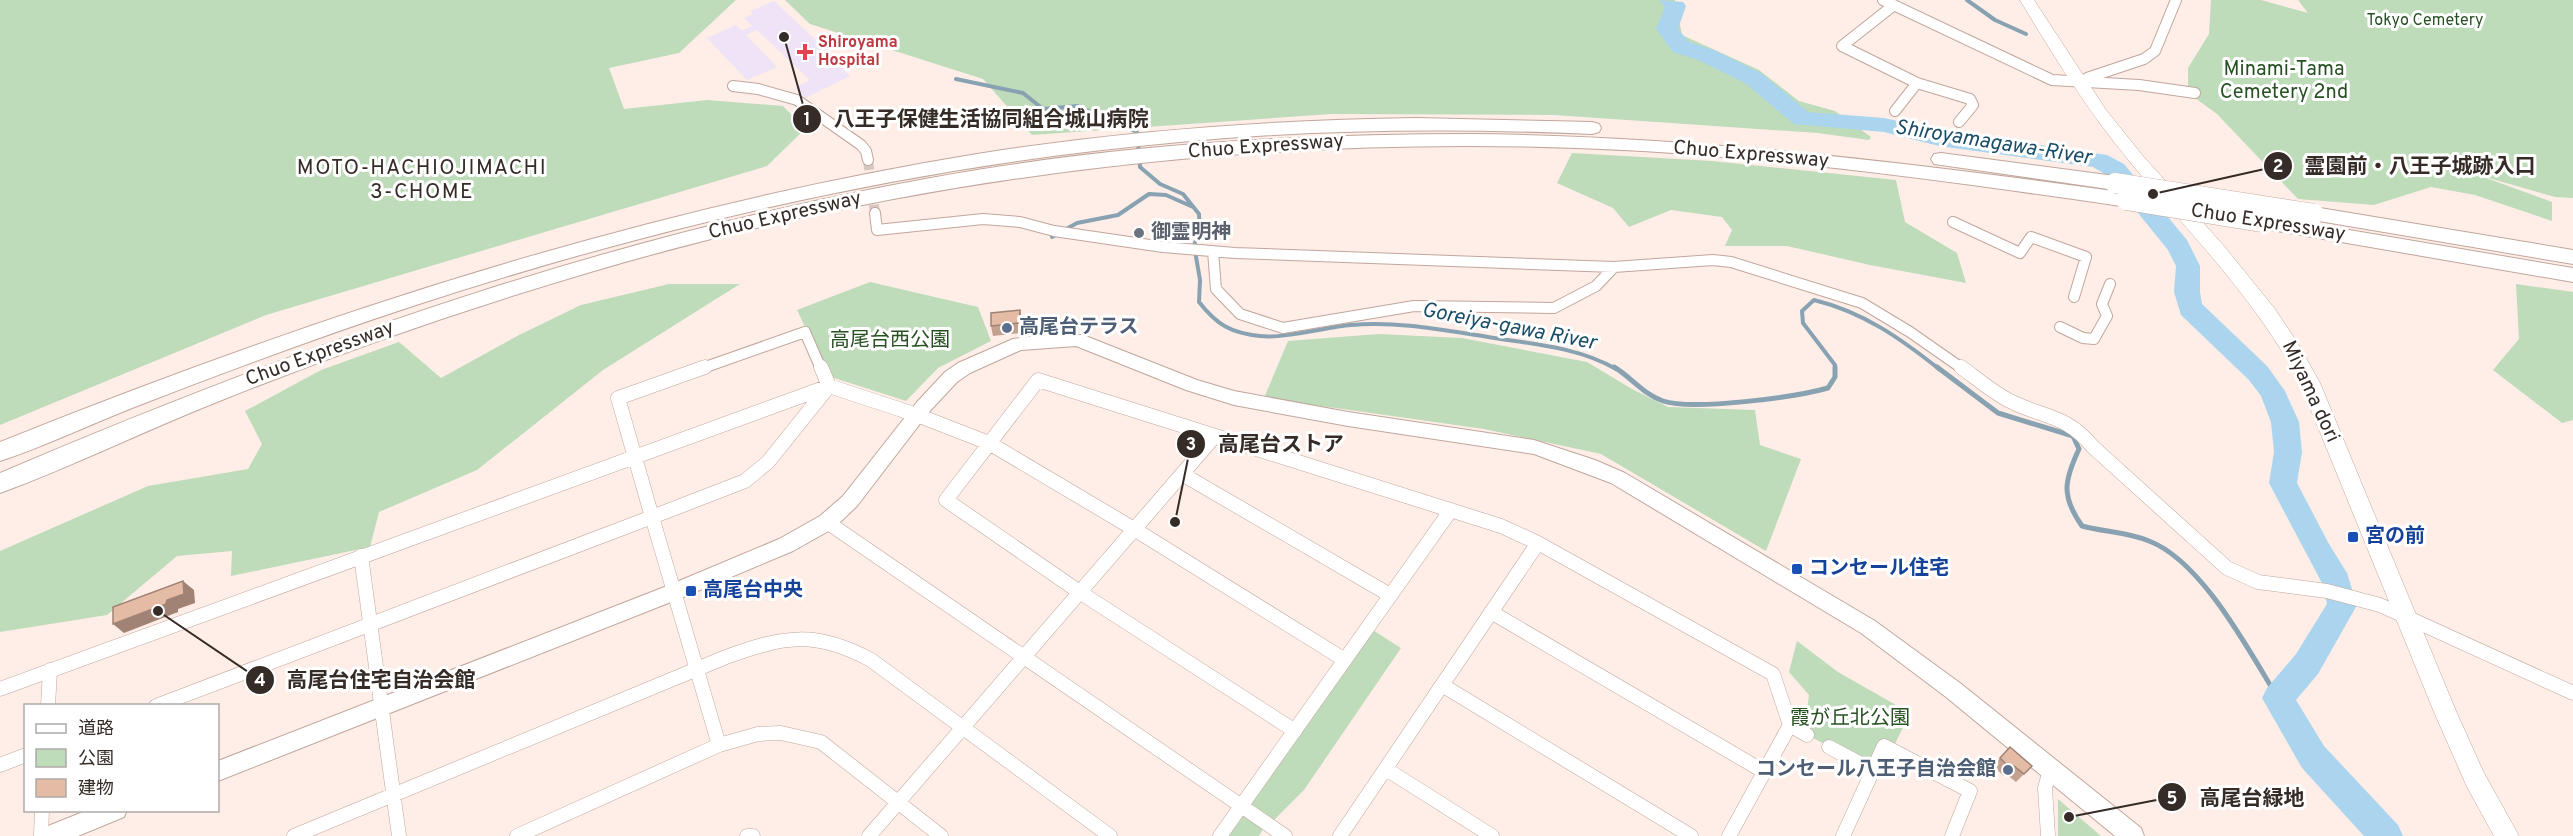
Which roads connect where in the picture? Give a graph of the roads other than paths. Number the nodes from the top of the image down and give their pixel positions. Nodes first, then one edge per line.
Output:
1 (1882, 0) edge
2 (2027, 0) edge
3 (2175, 0) edge
4 (1894, 5) junction
5 (2077, 81) junction
6 (1917, 83) junction
7 (733, 86) dead end
8 (2195, 93) dead end
9 (1895, 111) dead end
10 (1959, 122) dead end
11 (1121, 149) junction
12 (868, 160) tunnel mouth
13 (2118, 191) junction
14 (875, 213) tunnel mouth
15 (1953, 222) dead end
16 (1208, 251) junction
17 (2573, 257) edge
18 (1614, 267) junction
19 (2573, 275) edge
20 (2110, 284) dead end
21 (2074, 297) dead end
22 (2060, 327) dead end
23 (829, 386) junction
24 (917, 415) junction
25 (1214, 437) junction
26 (988, 443) junction
27 (0, 452) edge
28 (633, 457) junction
29 (1182, 474) junction
30 (0, 483) edge
31 (1451, 510) junction
32 (652, 516) junction
33 (827, 522) junction
34 (1134, 529) junction
35 (1538, 543) junction
36 (362, 556) junction
37 (674, 592) junction
38 (1081, 592) junction
39 (1390, 596) junction
40 (1491, 612) junction
41 (2407, 619) junction
42 (372, 624) junction
43 (1025, 658) junction
44 (1344, 660) junction
45 (695, 669) junction
46 (50, 670) junction
47 (1442, 685) junction
48 (0, 688) edge
49 (2573, 693) edge
50 (48, 704) edge
51 (159, 704) edge
52 (382, 706) junction
53 (1790, 725) junction
54 (964, 728) junction
55 (1295, 731) junction
56 (1807, 735) dead end
57 (719, 746) junction
58 (1829, 747) dead end
59 (24, 756) edge
60 (0, 765) edge
61 (1386, 769) junction
62 (1872, 770) junction
63 (2050, 770) junction
64 (219, 771) edge
65 (1763, 771) junction
66 (395, 794) junction
67 (898, 803) junction
68 (1241, 806) junction
69 (42, 812) edge
70 (111, 812) edge
71 (41, 836) edge
72 (51, 836) edge
73 (294, 836) edge
74 (399, 836) edge
75 (517, 836) edge
76 (747, 836) edge
77 (753, 836) edge
78 (869, 836) edge
79 (941, 836) edge
80 (1110, 836) edge
81 (1220, 836) edge
82 (1285, 836) edge
83 (1340, 836) edge
84 (1492, 836) edge
85 (1691, 836) edge
86 (1729, 836) edge
87 (1843, 836) edge
88 (1952, 836) edge
89 (2048, 836) edge
90 (2133, 836) edge
91 (2506, 836) edge

1 - 4 street
2 - 5 main road, Miyama dori
3 - 5 street
4 - 5 street
4 - 6 street
5 - 8 street
5 - 41 main road, Miyama dori
6 - 9 street
6 - 10 street
7 - 12 street
11 - 13 highway, Chuo Expressway
11 - 27 highway, Chuo Expressway
11 - 30 highway, Chuo Expressway
13 - 17 highway, Chuo Expressway, bridge
13 - 19 highway, Chuo Expressway, bridge
14 - 16 street
15 - 21 street
16 - 18 street
16 - 18 street
18 - 41 street
20 - 22 street
23 - 24 street
23 - 28 street
23 - 28 street
23 - 32 street
24 - 26 street
24 - 33 street
24 - 63 street
25 - 26 street
25 - 29 street
25 - 31 street
26 - 34 street
26 - 38 street
28 - 32 street
28 - 36 street
29 - 34 street
29 - 39 street
31 - 35 street
31 - 39 street
32 - 37 street
32 - 42 street
33 - 37 street
33 - 43 street
34 - 38 street
34 - 44 street
35 - 40 street
35 - 53 street
36 - 42 street
36 - 46 street
37 - 45 street
37 - 52 street
38 - 43 street
38 - 55 street
39 - 44 street
40 - 47 street
40 - 65 street
41 - 49 street
41 - 91 main road, Miyama dori
42 - 51 street
42 - 52 street
43 - 54 street
43 - 68 street
44 - 55 street
45 - 54 street
45 - 57 street
45 - 66 street
46 - 48 street
46 - 50 street
47 - 61 street
47 - 85 street
52 - 64 street
52 - 66 street
53 - 56 street
53 - 65 street
54 - 67 street
54 - 80 street
55 - 68 street
57 - 67 street
57 - 75 street
58 - 62 street
59 - 60 street
61 - 83 street
61 - 84 street
62 - 87 street
62 - 88 street
63 - 89 street
63 - 90 street
65 - 86 street
66 - 73 street
66 - 74 street
67 - 78 street
67 - 79 street
68 - 81 street
68 - 82 street
69 - 71 street
70 - 72 street
76 - 77 street

